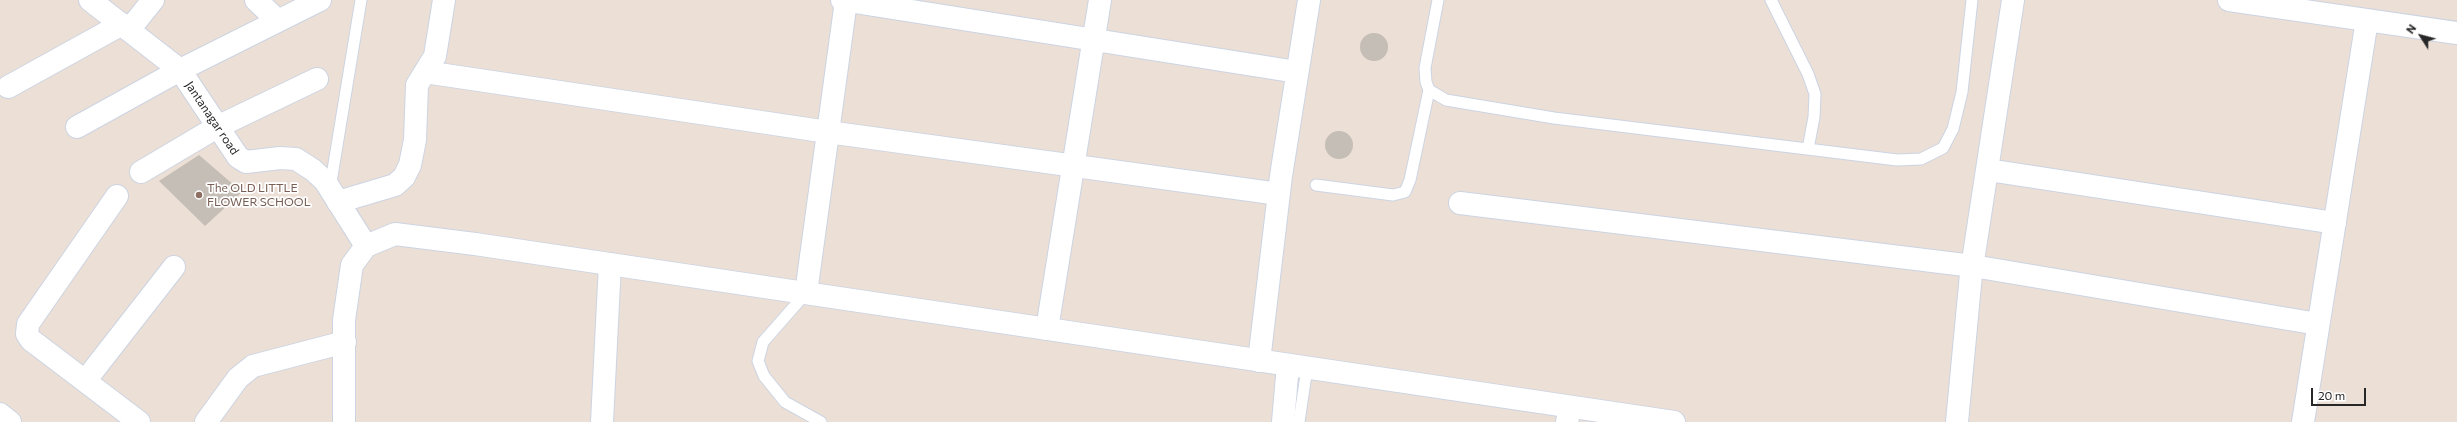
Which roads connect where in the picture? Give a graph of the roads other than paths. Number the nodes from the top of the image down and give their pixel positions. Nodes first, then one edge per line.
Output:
1 (90, 0) edge
2 (153, 0) edge
3 (256, 0) edge
4 (320, 0) edge
5 (361, 0) edge
6 (444, 0) edge
7 (844, 0) edge
8 (1100, 0) edge
9 (1309, 0) edge
10 (1438, 0) edge
11 (1771, 0) edge
12 (1972, 0) edge
13 (2013, 0) edge
14 (2229, 0) edge
15 (2321, 7) edge
16 (277, 20) junction
17 (2367, 20) junction
18 (126, 27) junction
19 (2457, 33) edge
20 (1094, 40) junction
21 (180, 70) junction
22 (424, 72) junction
23 (1297, 72) junction
24 (317, 79) dead end
25 (8, 87) dead end
26 (1429, 90) junction
27 (77, 127) dead end
28 (218, 127) junction
29 (828, 132) junction
30 (1808, 149) junction
31 (1074, 166) junction
32 (1988, 170) junction
33 (141, 172) dead end
34 (1316, 185) dead end
35 (1279, 194) junction
36 (334, 195) junction
37 (117, 196) dead end
38 (1460, 203) dead end
39 (2335, 223) junction
40 (366, 246) junction
41 (610, 264) junction
42 (1972, 266) junction
43 (174, 267) dead end
44 (806, 293) junction
45 (2318, 324) junction
46 (1047, 329) junction
47 (345, 342) junction
48 (1259, 361) junction
49 (1298, 367) junction
50 (85, 380) junction
51 (0, 414) edge
52 (1568, 415) edge
53 (10, 422) edge
54 (139, 422) edge
55 (206, 422) edge
56 (344, 422) edge
57 (602, 422) edge
58 (821, 422) edge
59 (1283, 422) edge
60 (1299, 422) edge
61 (1674, 422) edge
62 (1957, 422) edge
63 (2303, 422) edge

1 - 18 street, Jantanagar road
2 - 18 street
3 - 16 street
4 - 16 street
5 - 36 lane
6 - 22 street
7 - 20 street
7 - 29 street
8 - 20 street
9 - 23 street
10 - 26 lane
11 - 30 lane
12 - 30 lane
13 - 32 street
14 - 15 street
15 - 17 street
16 - 21 street
17 - 19 street
17 - 39 street
18 - 21 street, Jantanagar road
18 - 25 street
20 - 23 street
20 - 31 street
21 - 27 street
21 - 28 street, Jantanagar road
22 - 29 street
22 - 36 street
23 - 35 street
24 - 28 street
26 - 30 lane
26 - 34 lane
28 - 33 street
28 - 36 street, Jantanagar road
29 - 31 street
29 - 44 street
31 - 35 street
31 - 46 street
32 - 39 street
32 - 42 street
35 - 48 street
36 - 40 street, Jantanagar road
37 - 50 street
38 - 42 street
39 - 45 street
40 - 41 street
40 - 47 street
41 - 44 street
41 - 57 street
42 - 45 street
42 - 62 street
43 - 50 street
44 - 46 street
44 - 58 lane
45 - 63 street
46 - 48 street
47 - 55 street
47 - 56 street
48 - 49 street
49 - 52 street
49 - 59 street
49 - 60 lane
50 - 54 street
51 - 53 street
52 - 61 street

